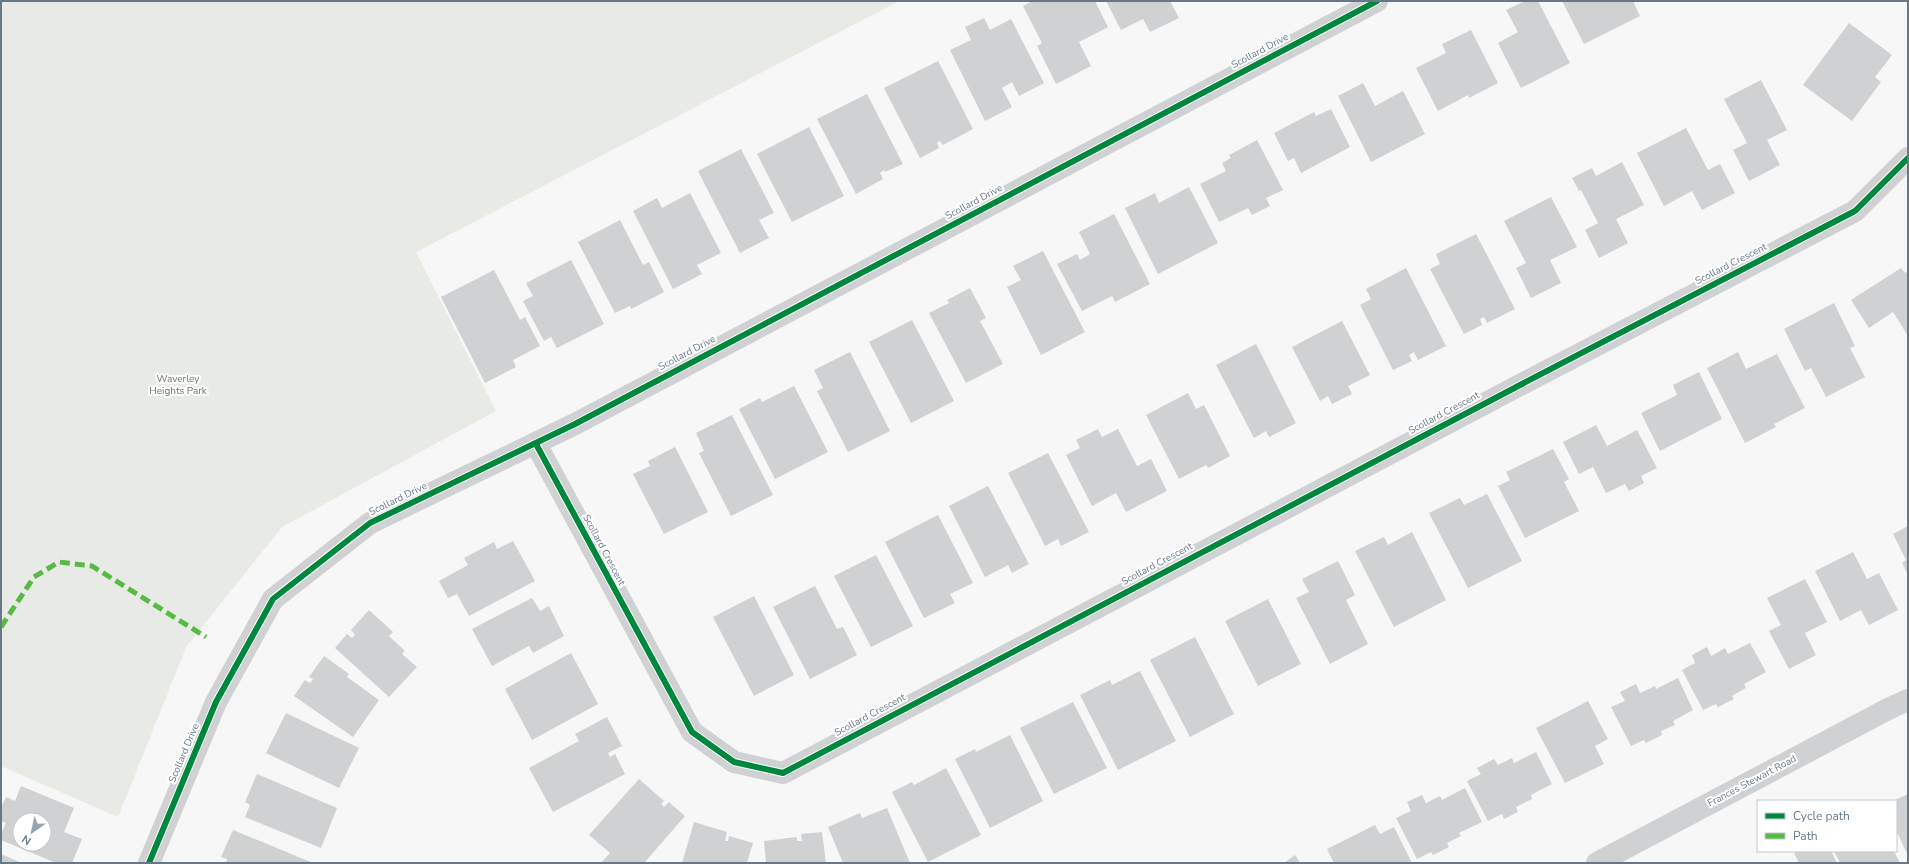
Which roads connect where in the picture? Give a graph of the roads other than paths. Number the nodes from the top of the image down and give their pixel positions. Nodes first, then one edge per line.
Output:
1 (1377, 1) edge
2 (1908, 158) edge
3 (536, 444) junction
4 (1908, 700) edge
5 (149, 863) edge
6 (1596, 863) edge

1 - 3 street, Scollard Drive
2 - 3 street, Scollard Crescent
3 - 5 street, Scollard Drive
4 - 6 street, Frances Stewart Road

